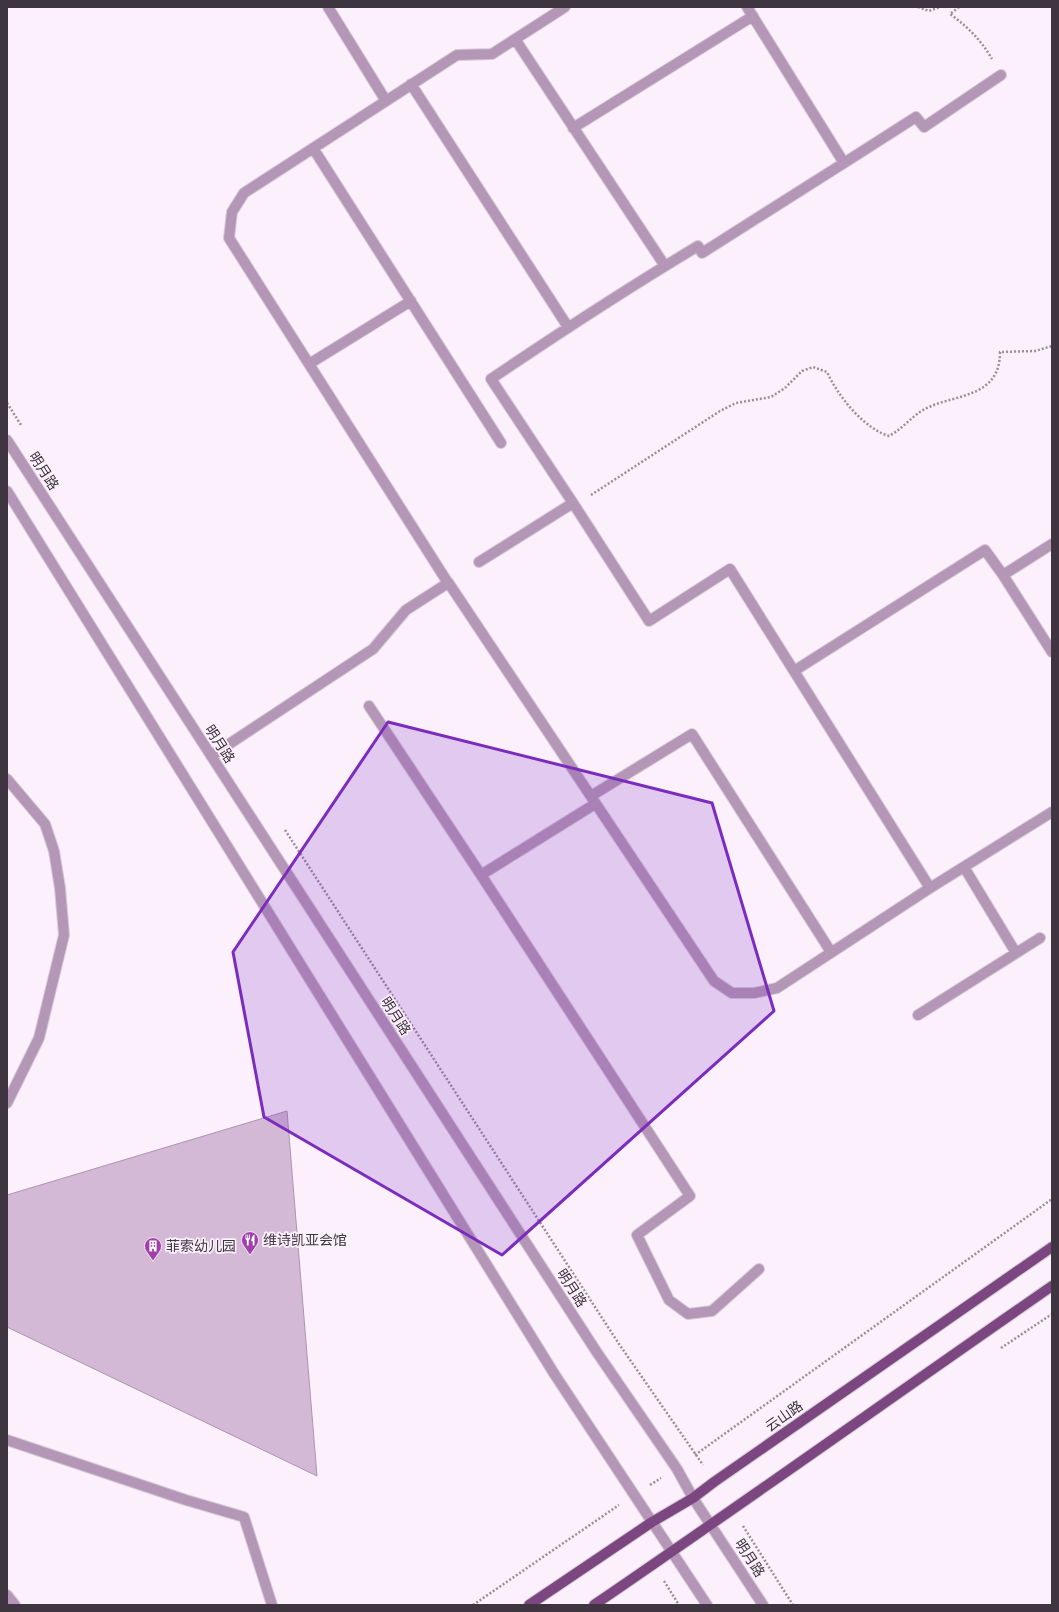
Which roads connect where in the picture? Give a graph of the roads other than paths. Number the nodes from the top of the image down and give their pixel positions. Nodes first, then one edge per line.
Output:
1 (328, 7) edge
2 (564, 7) edge
3 (747, 7) edge
4 (753, 16) junction
5 (515, 39) junction
6 (1001, 75) road end
7 (411, 84) junction
8 (386, 101) junction
9 (573, 128) junction
10 (313, 148) junction
11 (844, 163) junction
12 (665, 266) junction
13 (411, 301) junction
14 (568, 328) junction
15 (309, 364) junction
16 (7, 440) edge
17 (501, 443) dead end
18 (7, 491) edge
19 (574, 505) junction
20 (1052, 544) edge
21 (479, 562) dead end
22 (1003, 575) junction
23 (448, 582) junction
24 (1052, 652) edge
25 (794, 671) junction
26 (369, 706) dead end
27 (211, 756) junction
28 (7, 779) edge
29 (593, 800) junction
30 (1052, 812) edge
31 (964, 867) junction
32 (481, 875) junction
33 (930, 888) junction
34 (1040, 938) dead end
35 (831, 952) junction
36 (1016, 953) junction
37 (918, 1015) dead end
38 (7, 1103) edge
39 (1052, 1247) edge
40 (759, 1269) dead end
41 (1052, 1286) edge
42 (7, 1440) edge
43 (693, 1498) junction
44 (652, 1522) junction
45 (711, 1525) junction
46 (673, 1552) junction
47 (7, 1595) edge
48 (15, 1605) edge
49 (272, 1605) edge
50 (529, 1605) edge
51 (594, 1605) edge
52 (707, 1605) edge
53 (763, 1605) edge

1 - 8 street
2 - 5 street
3 - 4 street
4 - 9 street
4 - 11 street
5 - 7 street
5 - 9 street
6 - 11 street
7 - 8 street
7 - 14 street
8 - 10 street
9 - 12 street
10 - 13 street
10 - 15 street
11 - 12 street
12 - 14 street
13 - 15 street
13 - 17 street
14 - 19 street
15 - 23 street
16 - 27 street, 明月路
18 - 44 street
19 - 21 street
19 - 25 street
20 - 22 street
22 - 24 street
22 - 25 street
23 - 27 street
23 - 29 street
25 - 33 street
26 - 32 street
27 - 43 street, 明月路
28 - 38 street
29 - 32 street
29 - 35 street
29 - 35 street
30 - 31 street
31 - 33 street
31 - 36 street
32 - 40 street
33 - 35 street
34 - 36 street
36 - 37 street
39 - 43 main road, 云山路
41 - 45 main road
42 - 49 street
43 - 44 main road, 云山路
43 - 45 street, 明月路
44 - 46 street
44 - 50 main road, 云山路
45 - 46 main road
45 - 53 street, 明月路
46 - 51 main road
46 - 52 street
47 - 48 street

